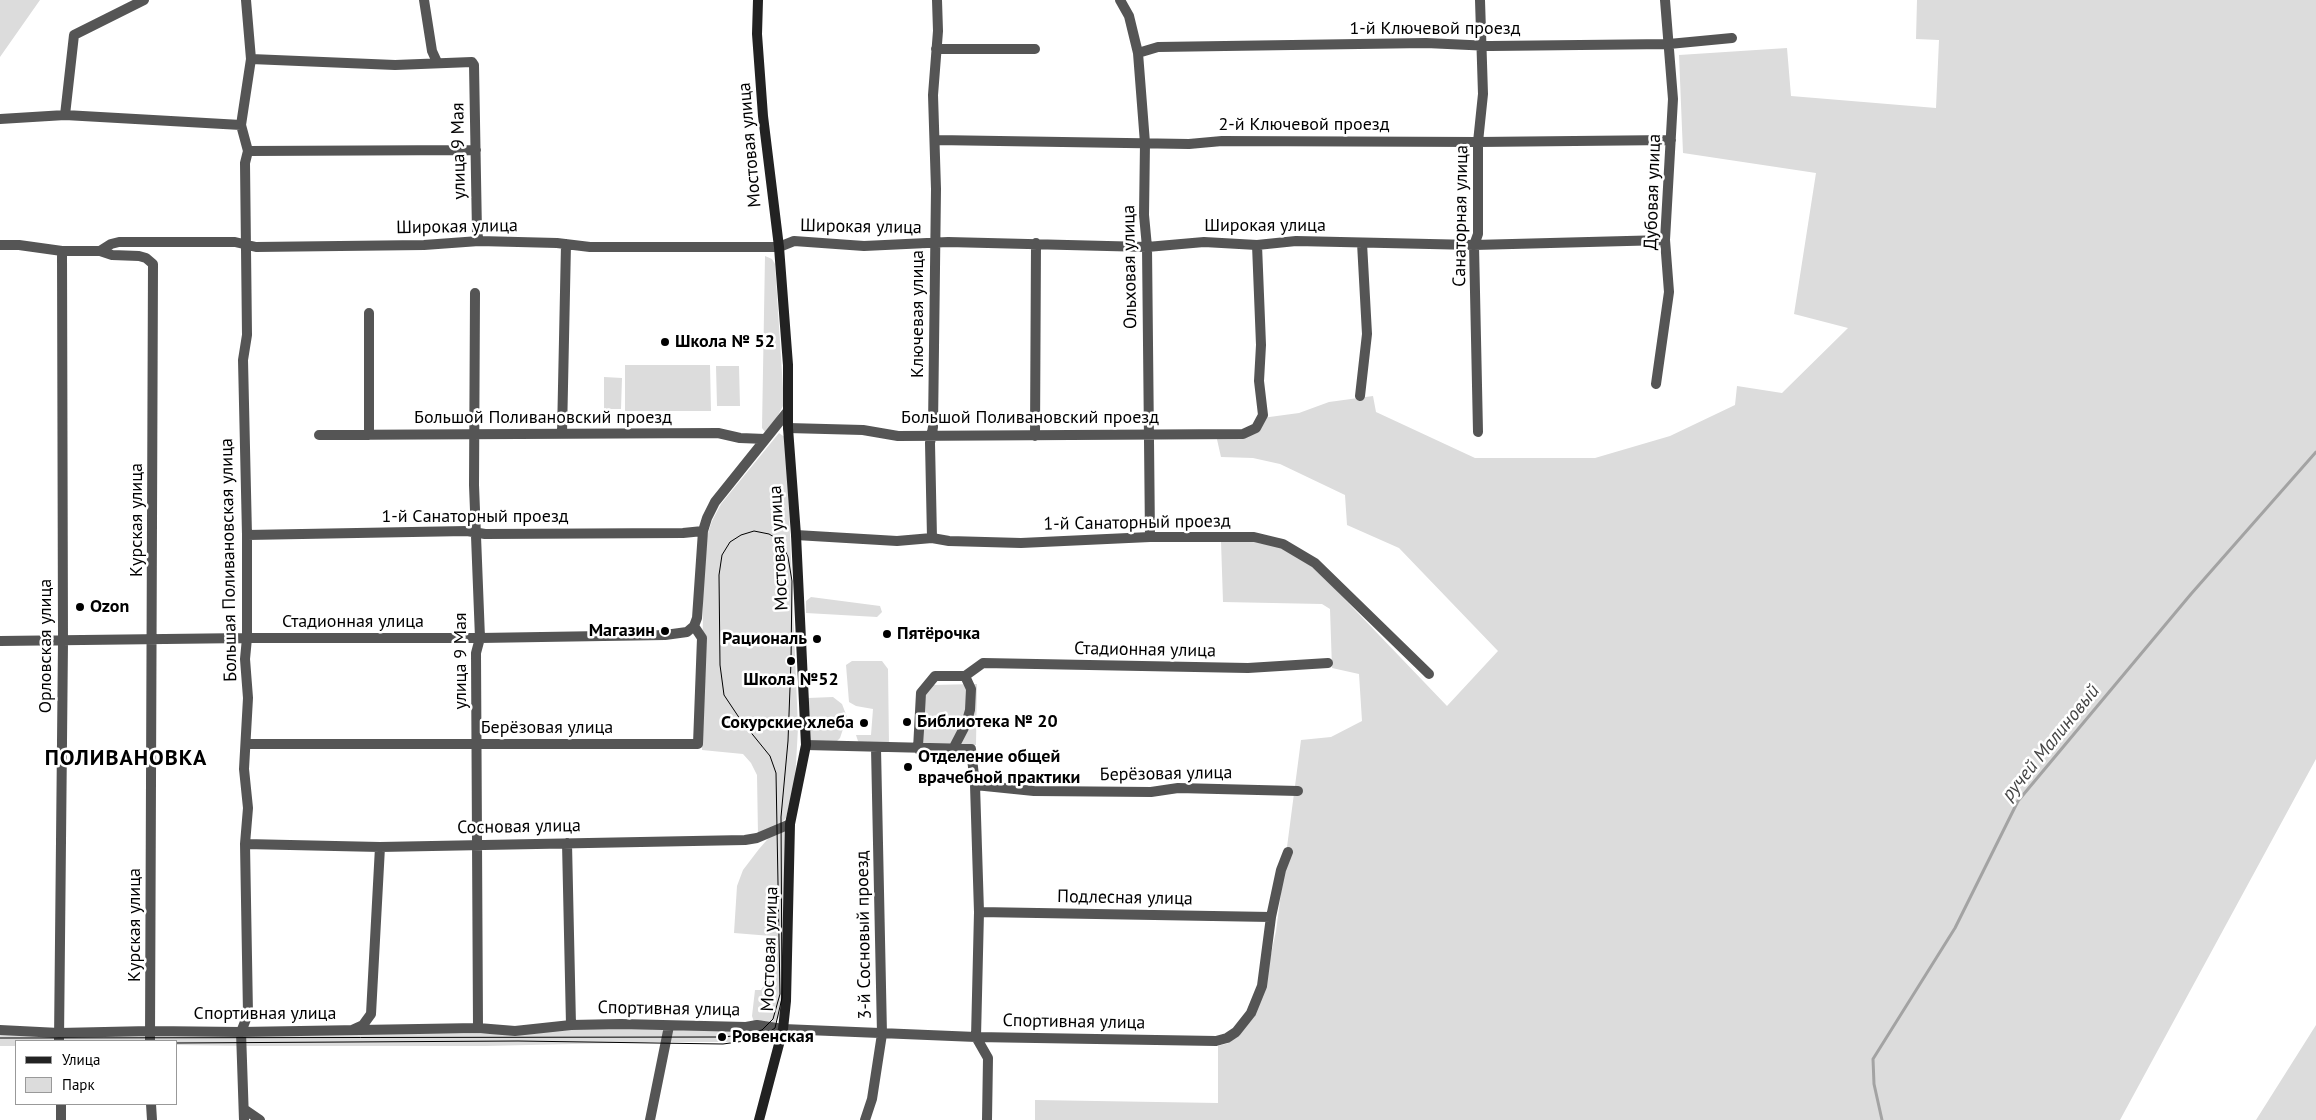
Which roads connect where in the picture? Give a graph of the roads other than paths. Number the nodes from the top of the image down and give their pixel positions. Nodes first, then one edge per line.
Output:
1 (144, 0) edge
2 (246, 0) edge
3 (424, 0) edge
4 (758, 0) edge
5 (937, 0) edge
6 (1120, 0) edge
7 (1480, 0) edge
8 (1665, 0) edge
9 (1732, 38) dead end
10 (1669, 44) junction
11 (1482, 45) junction
12 (936, 49) junction
13 (1035, 49) dead end
14 (1138, 53) junction
15 (251, 59) junction
16 (436, 62) junction
17 (65, 115) junction
18 (0, 119) edge
19 (241, 125) junction
20 (936, 140) junction
21 (1671, 140) junction
22 (1478, 142) junction
23 (1145, 143) junction
24 (476, 150) junction
25 (248, 151) junction
26 (479, 240) junction
27 (1665, 240) junction
28 (1036, 243) junction
29 (1362, 243) junction
30 (245, 244) junction
31 (566, 244) junction
32 (934, 244) junction
33 (0, 245) edge
34 (1257, 245) junction
35 (1474, 245) junction
36 (778, 247) junction
37 (1147, 247) junction
38 (62, 251) junction
39 (100, 251) junction
40 (475, 293) dead end
41 (369, 313) dead end
42 (1656, 384) dead end
43 (1360, 396) dead end
44 (788, 411) junction
45 (788, 428) junction
46 (1478, 432) dead end
47 (475, 434) junction
48 (562, 434) junction
49 (1147, 434) junction
50 (320, 435) dead end
51 (369, 435) junction
52 (931, 436) junction
53 (1035, 436) junction
54 (765, 439) junction
55 (703, 531) junction
56 (476, 532) junction
57 (247, 535) junction
58 (796, 535) junction
59 (1150, 537) junction
60 (932, 538) junction
61 (695, 622) junction
62 (248, 638) junction
63 (480, 638) junction
64 (153, 640) junction
65 (0, 641) edge
66 (63, 642) junction
67 (1328, 663) dead end
68 (1429, 674) dead end
69 (965, 676) junction
70 (247, 744) junction
71 (477, 744) junction
72 (806, 745) junction
73 (876, 748) junction
74 (918, 749) junction
75 (953, 749) junction
76 (976, 785) junction
77 (1298, 791) dead end
78 (790, 824) junction
79 (567, 843) junction
80 (245, 844) junction
81 (477, 844) junction
82 (380, 847) junction
83 (1288, 852) dead end
84 (979, 912) junction
85 (1271, 917) junction
86 (571, 1025) junction
87 (669, 1026) junction
88 (478, 1028) junction
89 (783, 1029) junction
90 (0, 1030) edge
91 (352, 1030) junction
92 (240, 1032) junction
93 (882, 1034) junction
94 (150, 1036) edge
95 (59, 1037) edge
96 (976, 1037) junction
97 (61, 1105) edge
98 (152, 1105) edge
99 (244, 1109) junction
100 (61, 1120) edge
101 (152, 1120) edge
102 (244, 1120) edge
103 (260, 1120) edge
104 (650, 1120) edge
105 (759, 1120) edge
106 (865, 1120) edge
107 (987, 1120) edge

1 - 17 street
2 - 15 street, Большая Поливановская улица
3 - 16 street
4 - 36 street, Мостовая улица
5 - 12 street, Ключевая улица
6 - 14 street, Ольховая улица
7 - 11 street, Санаторная улица
8 - 10 street, Дубовая улица
9 - 10 street, 1-й Ключевой проезд
10 - 11 street, 1-й Ключевой проезд
10 - 21 street, Дубовая улица
11 - 14 street, 1-й Ключевой проезд
11 - 22 street, Санаторная улица
12 - 13 street
12 - 20 street, Ключевая улица
14 - 23 street, Ольховая улица
15 - 16 street
15 - 19 street, Большая Поливановская улица
16 - 24 street, улица 9 Мая
17 - 18 street
17 - 19 street
19 - 25 street, Большая Поливановская улица
20 - 23 street, 2-й Ключевой проезд
20 - 32 street, Ключевая улица
21 - 22 street, 2-й Ключевой проезд
21 - 27 street, Дубовая улица
22 - 23 street, 2-й Ключевой проезд
22 - 35 street, Санаторная улица
23 - 37 street, Ольховая улица
24 - 25 street
24 - 26 street, улица 9 Мая
25 - 30 street, Большая Поливановская улица
26 - 30 street, Широкая улица
26 - 31 street, Широкая улица
27 - 35 street, Широкая улица
27 - 42 street, Дубовая улица
28 - 32 street, Широкая улица
28 - 37 street, Широкая улица
28 - 53 street
29 - 34 street, Широкая улица
29 - 35 street, Широкая улица
29 - 43 street
30 - 39 street, Широкая улица
30 - 57 street, Большая Поливановская улица
31 - 36 street, Широкая улица
31 - 48 street
32 - 36 street, Широкая улица
32 - 52 street, Ключевая улица
33 - 38 street, Широкая улица
34 - 37 street, Широкая улица
34 - 49 street, Большой Поливановский проезд
35 - 46 street, Санаторная улица
36 - 44 street, Мостовая улица
37 - 49 street, Ольховая улица
38 - 39 street, Широкая улица
38 - 66 street, Орловская улица
39 - 64 street, Курская улица
40 - 47 street, улица 9 Мая
41 - 51 street
44 - 45 street, Мостовая улица
44 - 54 street
45 - 52 street, Большой Поливановский проезд
45 - 58 street, Мостовая улица
47 - 48 street, Большой Поливановский проезд
47 - 51 street, Большой Поливановский проезд
47 - 56 street, улица 9 Мая
48 - 54 street, Большой Поливановский проезд
49 - 53 street, Большой Поливановский проезд
49 - 59 street, Ольховая улица
50 - 51 street, Большой Поливановский проезд
52 - 53 street, Большой Поливановский проезд
52 - 60 street, Ключевая улица
54 - 55 street
55 - 56 street, 1-й Санаторный проезд
55 - 61 street
56 - 57 street, 1-й Санаторный проезд
56 - 63 street, улица 9 Мая
57 - 62 street, Большая Поливановская улица
58 - 60 street, 1-й Санаторный проезд
58 - 72 street, Мостовая улица
59 - 60 street, 1-й Санаторный проезд
59 - 68 street, 1-й Санаторный проезд
61 - 63 street, Стадионная улица
61 - 71 street, Берёзовая улица
62 - 63 street, Стадионная улица
62 - 64 street, Стадионная улица
62 - 70 street, Большая Поливановская улица
63 - 71 street, улица 9 Мая
64 - 66 street, Стадионная улица
64 - 94 street, Курская улица
65 - 66 street, Стадионная улица
66 - 95 street, Орловская улица
67 - 69 street, Стадионная улица
69 - 74 street
69 - 75 street
70 - 71 street, Берёзовая улица
70 - 80 street, Большая Поливановская улица
71 - 81 street, улица 9 Мая
72 - 73 street
72 - 78 street, Мостовая улица
73 - 74 street
73 - 93 street, 3-й Сосновый проезд
74 - 75 street
75 - 76 street
76 - 77 street, Берёзовая улица
76 - 84 street
78 - 79 street, Сосновая улица
78 - 89 street, Мостовая улица
79 - 81 street, Сосновая улица
79 - 86 street
80 - 82 street, Сосновая улица
80 - 92 street, Большая Поливановская улица
81 - 82 street, Сосновая улица
81 - 88 street, улица 9 Мая
82 - 91 street
83 - 85 street, Спортивная улица
84 - 85 street, Подлесная улица
84 - 96 street
85 - 96 street, Спортивная улица
86 - 87 street, Спортивная улица
86 - 88 street, Спортивная улица
87 - 89 street, Спортивная улица
87 - 104 street
88 - 91 street, Спортивная улица
89 - 93 street, Спортивная улица
89 - 105 street, Мостовая улица
90 - 95 street, Спортивная улица
91 - 92 street, Спортивная улица
92 - 94 street, Спортивная улица
92 - 99 street, Большая Поливановская улица
93 - 96 street, Спортивная улица
93 - 106 street, 3-й Сосновый проезд
94 - 95 street, Спортивная улица
96 - 107 street
97 - 100 street
98 - 101 street
99 - 102 street, Большая Поливановская улица
99 - 103 street

